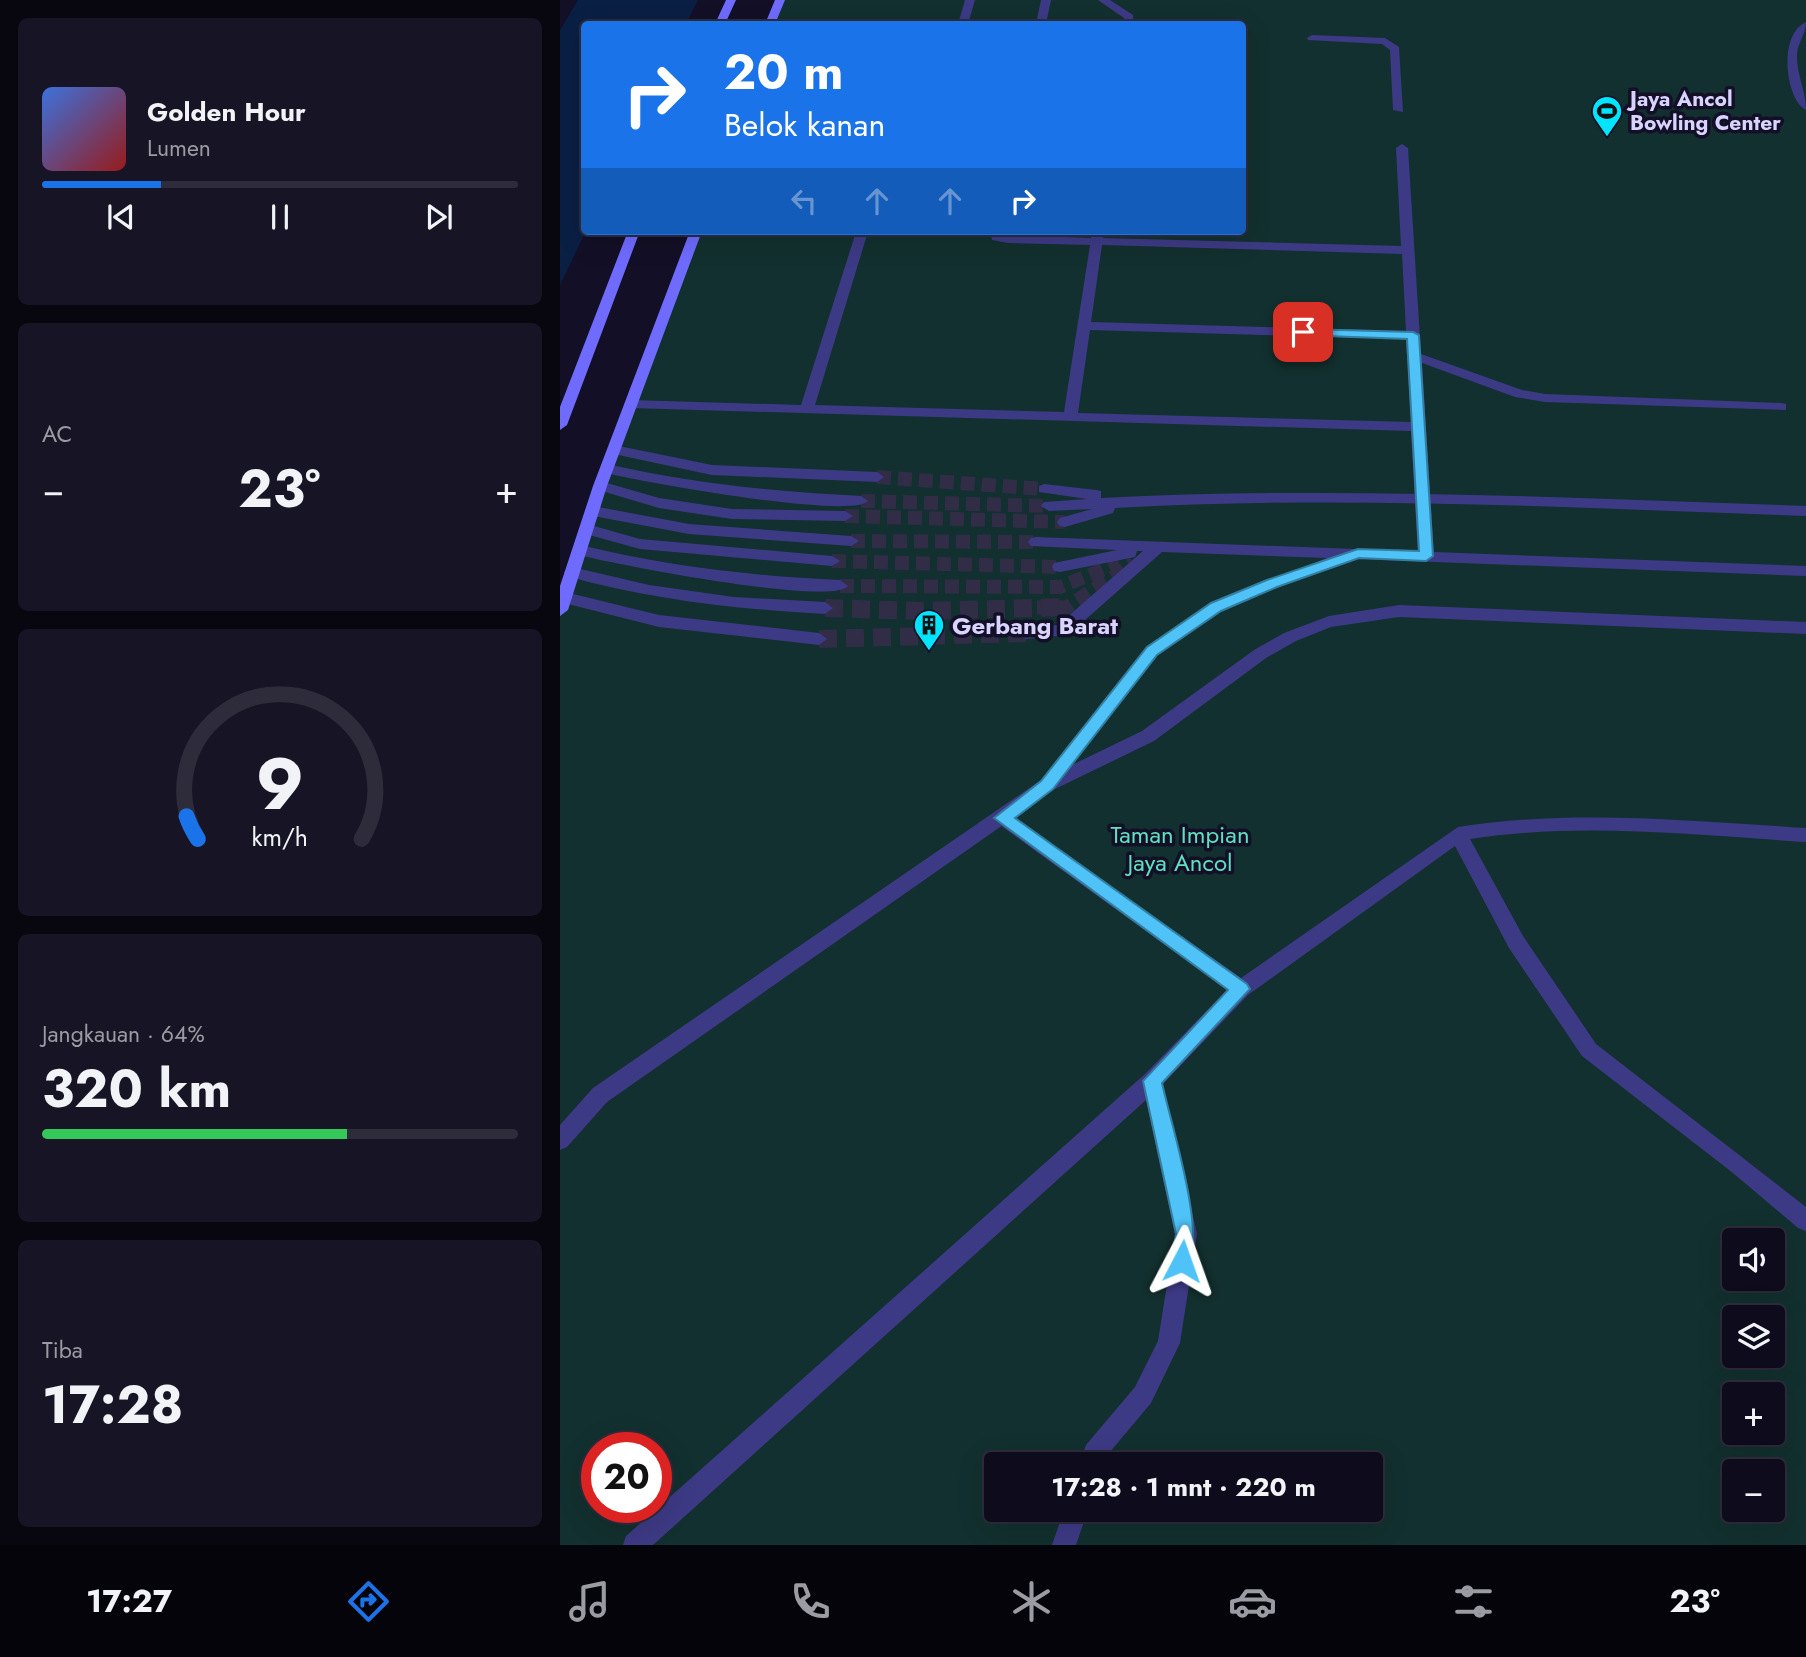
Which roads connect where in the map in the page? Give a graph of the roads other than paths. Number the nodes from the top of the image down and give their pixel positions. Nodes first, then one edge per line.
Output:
1 (731, 0) edge
2 (780, 0) edge
3 (970, 0) edge
4 (1046, 0) edge
5 (1103, 0) edge
6 (721, 21) edge
7 (771, 21) edge
8 (964, 21) edge
9 (1042, 21) edge
10 (1129, 21) edge
11 (1806, 25) edge
12 (1312, 38) dead end
13 (1806, 107) edge
14 (1399, 110) dead end
15 (1402, 148) dead end
16 (632, 235) edge
17 (694, 235) edge
18 (862, 235) edge
19 (996, 235) edge
20 (1097, 236) edge
21 (1408, 250) junction
22 (1084, 326) junction
23 (1413, 335) junction
24 (1414, 356) junction
25 (631, 404) junction
26 (1780, 407) dead end
27 (806, 410) junction
28 (1070, 418) junction
29 (560, 425) edge
30 (1419, 427) junction
31 (614, 450) junction
32 (607, 469) junction
33 (877, 477) tunnel mouth
34 (600, 486) junction
35 (1044, 489) tunnel mouth
36 (1423, 499) junction
37 (1134, 500) junction
38 (861, 501) tunnel mouth
39 (1049, 506) tunnel mouth
40 (593, 511) junction
41 (1806, 511) edge
42 (845, 516) tunnel mouth
43 (1065, 522) tunnel mouth
44 (587, 529) junction
45 (851, 541) tunnel mouth
46 (1036, 542) tunnel mouth
47 (1157, 548) junction
48 (580, 550) junction
49 (1358, 553) junction
50 (1426, 556) junction
51 (832, 561) tunnel mouth
52 (1060, 567) tunnel mouth
53 (1806, 570) edge
54 (572, 572) junction
55 (841, 586) tunnel mouth
56 (563, 604) edge
57 (825, 608) tunnel mouth
58 (1806, 628) edge
59 (1026, 633) tunnel mouth
60 (819, 639) tunnel mouth
61 (1047, 785) junction
62 (1003, 818) junction
63 (1458, 834) junction
64 (1806, 835) edge
65 (1241, 989) junction
66 (1152, 1081) junction
67 (560, 1140) edge
68 (1806, 1221) edge
69 (1095, 1452) edge
70 (1072, 1522) edge
71 (635, 1545) edge
72 (1064, 1545) edge

1 - 6 main road
2 - 7 main road
3 - 8 street
4 - 9 street
5 - 10 street
11 - 13 street
12 - 14 street
15 - 21 street
16 - 29 main road
17 - 25 main road
18 - 27 street
19 - 20 street
20 - 21 street
20 - 22 street
21 - 23 street
22 - 23 street
22 - 28 street
23 - 24 street
24 - 26 street
24 - 30 street
25 - 27 street
25 - 31 main road
27 - 28 street
28 - 30 street
30 - 36 street
31 - 32 main road
31 - 33 street
32 - 34 main road
32 - 38 street
34 - 40 main road
34 - 42 street
35 - 37 street
36 - 37 street
36 - 41 street
36 - 50 street
37 - 39 street
37 - 43 street
40 - 44 main road
40 - 45 street
44 - 48 main road
44 - 51 street
46 - 47 street
47 - 49 street
47 - 52 street
47 - 59 street
48 - 54 main road
48 - 55 street
49 - 50 street
49 - 61 street
50 - 53 street
54 - 56 main road
54 - 57 street
56 - 60 street
58 - 61 street
61 - 62 street
62 - 65 street
62 - 67 street
63 - 64 street
63 - 65 street
63 - 68 street
65 - 66 street
66 - 69 street
66 - 71 street
70 - 72 street

